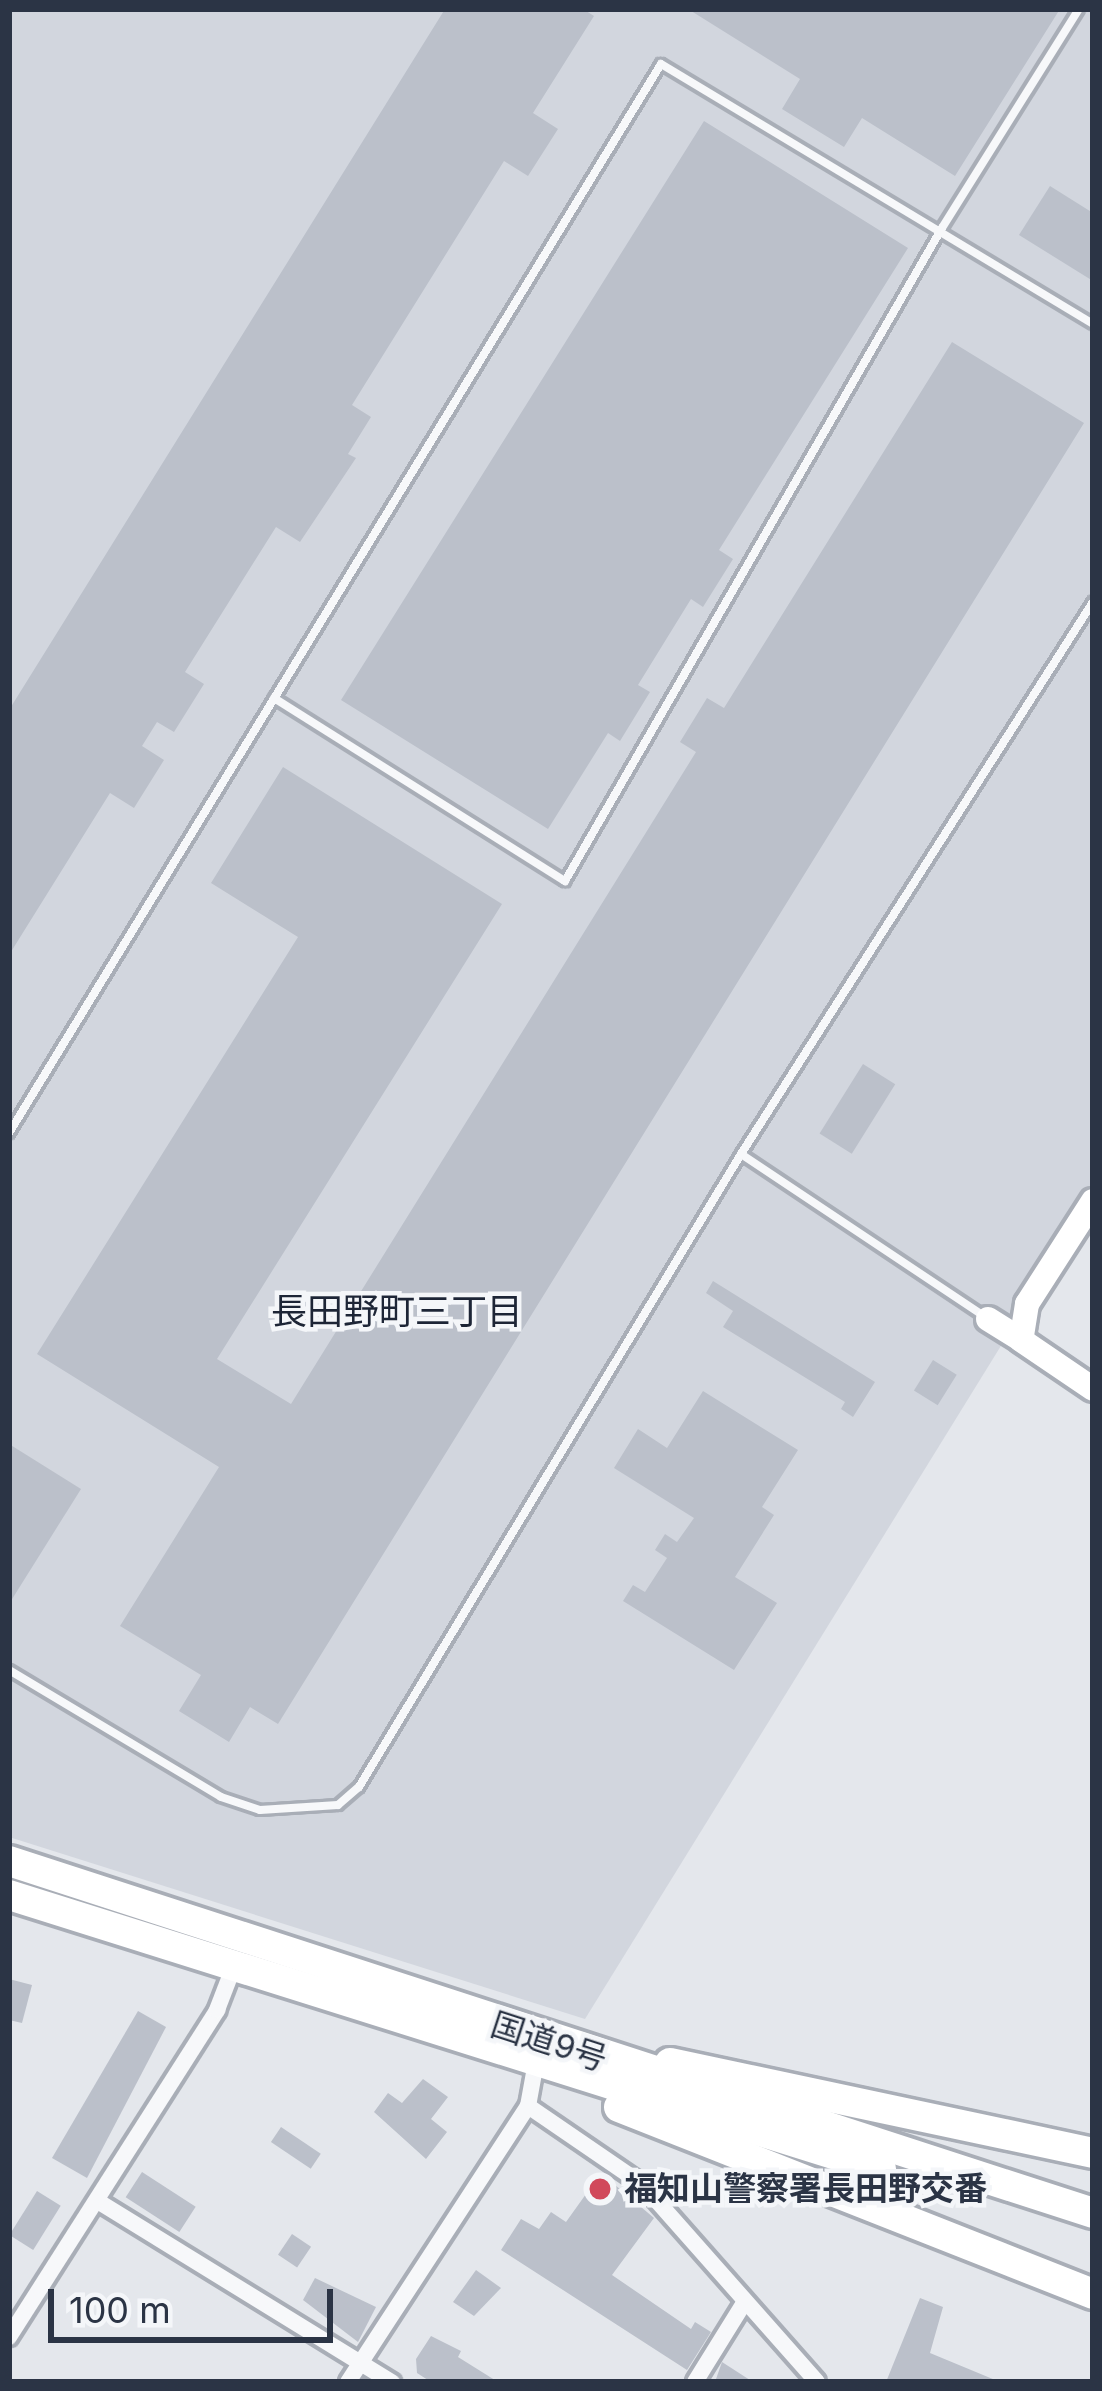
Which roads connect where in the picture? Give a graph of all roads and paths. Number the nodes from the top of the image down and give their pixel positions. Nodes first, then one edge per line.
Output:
1 (1078, 9) edge
2 (942, 228) junction
3 (1093, 324) edge
4 (1093, 602) edge
5 (274, 698) junction
6 (9, 1133) edge
7 (741, 1154) junction
8 (1093, 1201) edge
9 (988, 1319) joint
10 (1021, 1340) junction
11 (1093, 1389) edge
12 (9, 1670) edge
13 (9, 1861) edge
14 (9, 1895) edge
15 (234, 1966) junction
16 (506, 2029) junction
17 (536, 2062) junction
18 (528, 2105) junction
19 (1093, 2152) edge
20 (99, 2202) junction
21 (1093, 2213) edge
22 (1093, 2235) edge
23 (1093, 2294) edge
24 (745, 2303) junction
25 (9, 2337) edge
26 (361, 2361) junction
27 (348, 2382) edge
28 (392, 2382) edge
29 (694, 2382) edge
30 (818, 2382) edge

1 - 2 lane
2 - 3 lane
2 - 5 lane
2 - 5 lane
4 - 7 lane
5 - 6 lane
7 - 9 lane
7 - 12 lane
8 - 10 street
9 - 10 street
10 - 11 street
13 - 16 highway, 国道9号
14 - 15 highway, 国道9号
15 - 17 highway, 国道9号
15 - 20 street
16 - 19 highway
16 - 21 highway, 国道9号
17 - 18 street
17 - 22 highway, 国道9号
17 - 23 highway
18 - 24 street
18 - 26 street
20 - 25 street
20 - 26 street
24 - 29 street
24 - 30 street
26 - 27 street
26 - 28 street

